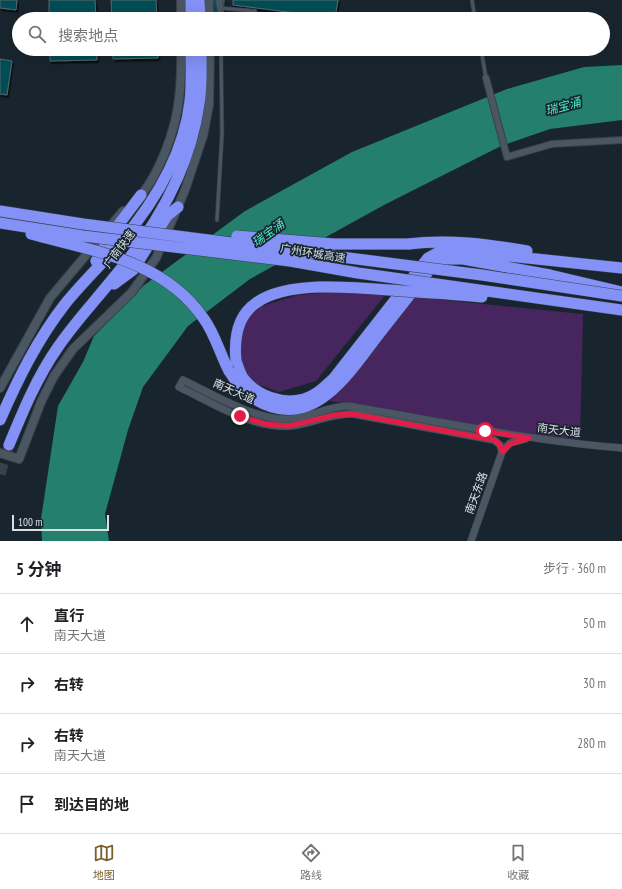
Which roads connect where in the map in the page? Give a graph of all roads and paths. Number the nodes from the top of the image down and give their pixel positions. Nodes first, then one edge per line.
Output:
1 (181, 0) edge
2 (191, 0) edge
3 (199, 0) edge
4 (209, 0) edge
5 (220, 0) edge
6 (472, 0) edge
7 (220, 8) junction
8 (181, 12) edge
9 (191, 12) edge
10 (200, 12) edge
11 (209, 12) edge
12 (220, 12) edge
13 (255, 12) edge
14 (474, 12) edge
15 (181, 56) edge
16 (192, 56) edge
17 (200, 56) edge
18 (210, 56) edge
19 (221, 56) edge
20 (482, 56) edge
21 (486, 78) joint
22 (195, 102) junction
23 (622, 140) edge
24 (141, 195) junction
25 (178, 207) junction
26 (0, 211) edge
27 (217, 220) dead end
28 (0, 224) edge
29 (83, 224) junction
30 (622, 268) edge
31 (81, 285) junction
32 (622, 292) edge
33 (99, 296) junction
34 (622, 296) edge
35 (622, 311) edge
36 (0, 388) edge
37 (0, 420) edge
38 (529, 438) junction
39 (9, 445) tunnel mouth
40 (622, 448) edge
41 (502, 452) junction
42 (0, 453) edge
43 (471, 541) edge

1 - 8 main road
2 - 9 highway
3 - 10 highway
4 - 11 main road
5 - 7 street
6 - 14 lane
7 - 12 lane
7 - 13 lane
15 - 24 main road
16 - 22 highway, 广南快速
17 - 22 highway, 广南快速
18 - 25 main road
19 - 27 lane
20 - 21 lane
21 - 23 street
22 - 31 highway, 广南快速
22 - 33 highway, 广南快速
24 - 31 highway
24 - 36 main road
25 - 33 highway
25 - 42 main road
26 - 29 highway, 广州环城高速, bridge
28 - 32 highway, bridge
28 - 35 highway, 广州环城高速, bridge
29 - 30 highway, bridge
29 - 34 highway, 广州环城高速, bridge
30 - 35 highway, bridge
31 - 37 highway, 广南快速
33 - 39 highway, 广南快速
38 - 40 street, 南天大道
38 - 41 street
38 - 41 street, 南天大道
41 - 43 street, 南天东路

